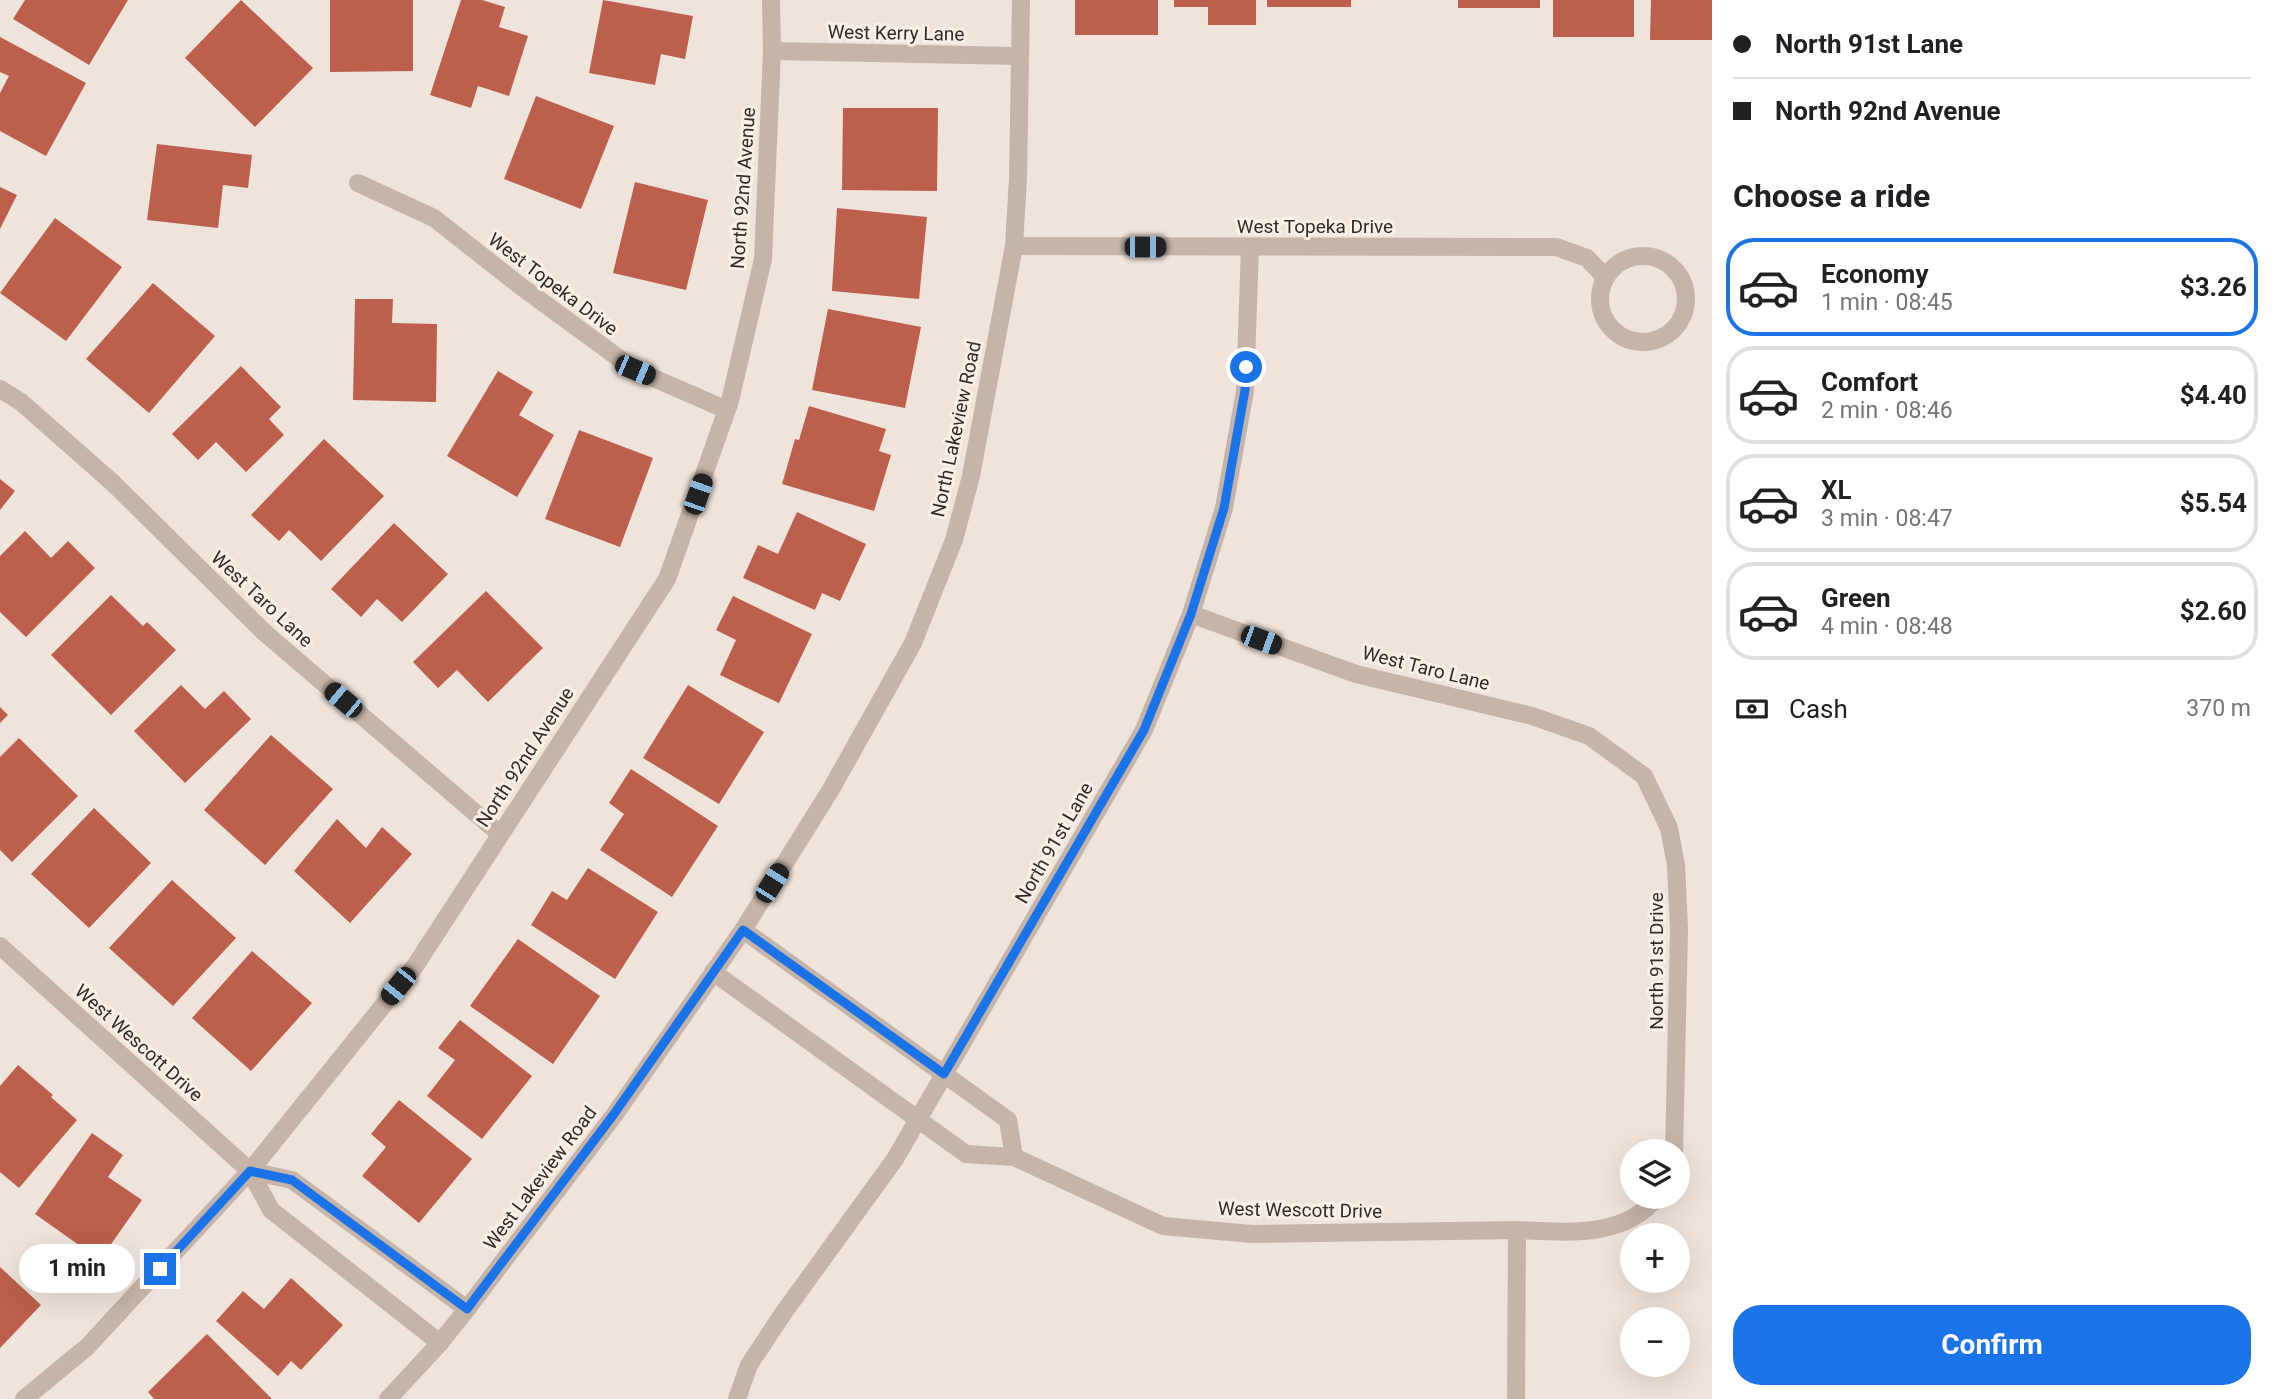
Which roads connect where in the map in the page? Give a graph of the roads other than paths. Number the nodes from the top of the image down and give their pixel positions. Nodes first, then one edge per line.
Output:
1 (771, 0) edge
2 (1021, 0) edge
3 (772, 51) junction
4 (1020, 56) junction
5 (358, 183) dead end
6 (1014, 246) junction
7 (1250, 247) junction
8 (1605, 277) junction
9 (0, 389) edge
10 (727, 410) junction
11 (1191, 614) junction
12 (1644, 776) joint
13 (500, 834) junction
14 (743, 930) junction
15 (0, 946) edge
16 (713, 972) junction
17 (944, 1074) junction
18 (918, 1120) junction
19 (1674, 1139) edge
20 (1014, 1157) junction
21 (250, 1171) junction
22 (1648, 1209) edge
23 (1517, 1230) junction
24 (467, 1309) junction
25 (440, 1343) junction
26 (24, 1399) edge
27 (388, 1399) edge
28 (737, 1399) edge
29 (1516, 1399) edge

1 - 3 street, North 92nd Avenue
2 - 4 street, North Lakeview Road
3 - 4 street, West Kerry Lane
3 - 10 street, North 92nd Avenue
4 - 6 street, North Lakeview Road
5 - 10 street, West Topeka Drive
6 - 7 street, West Topeka Drive
6 - 14 street, North Lakeview Road
7 - 8 street, West Topeka Drive
7 - 11 street, North 91st Lane
8 - 8 street
9 - 13 street, West Taro Lane
10 - 13 street, North 92nd Avenue
11 - 12 street, West Taro Lane
11 - 17 street, North 91st Lane
12 - 19 street, North 91st Drive
13 - 21 street, North 92nd Avenue
14 - 16 street, North Lakeview Road
14 - 17 street
15 - 21 street, West Wescott Drive
16 - 18 street, West Wescott Drive
16 - 24 street, West Lakeview Road
17 - 18 street, North 91st Lane
17 - 20 street
18 - 20 street, West Wescott Drive
18 - 28 street, North 91st Lane
20 - 23 street, West Wescott Drive
21 - 24 street, West Wescott Drive
21 - 25 street, West Wescott Drive
21 - 26 street, North 92nd Avenue
22 - 23 street
23 - 29 street
24 - 25 street, West Lakeview Road
25 - 27 street, West Lakeview Road

